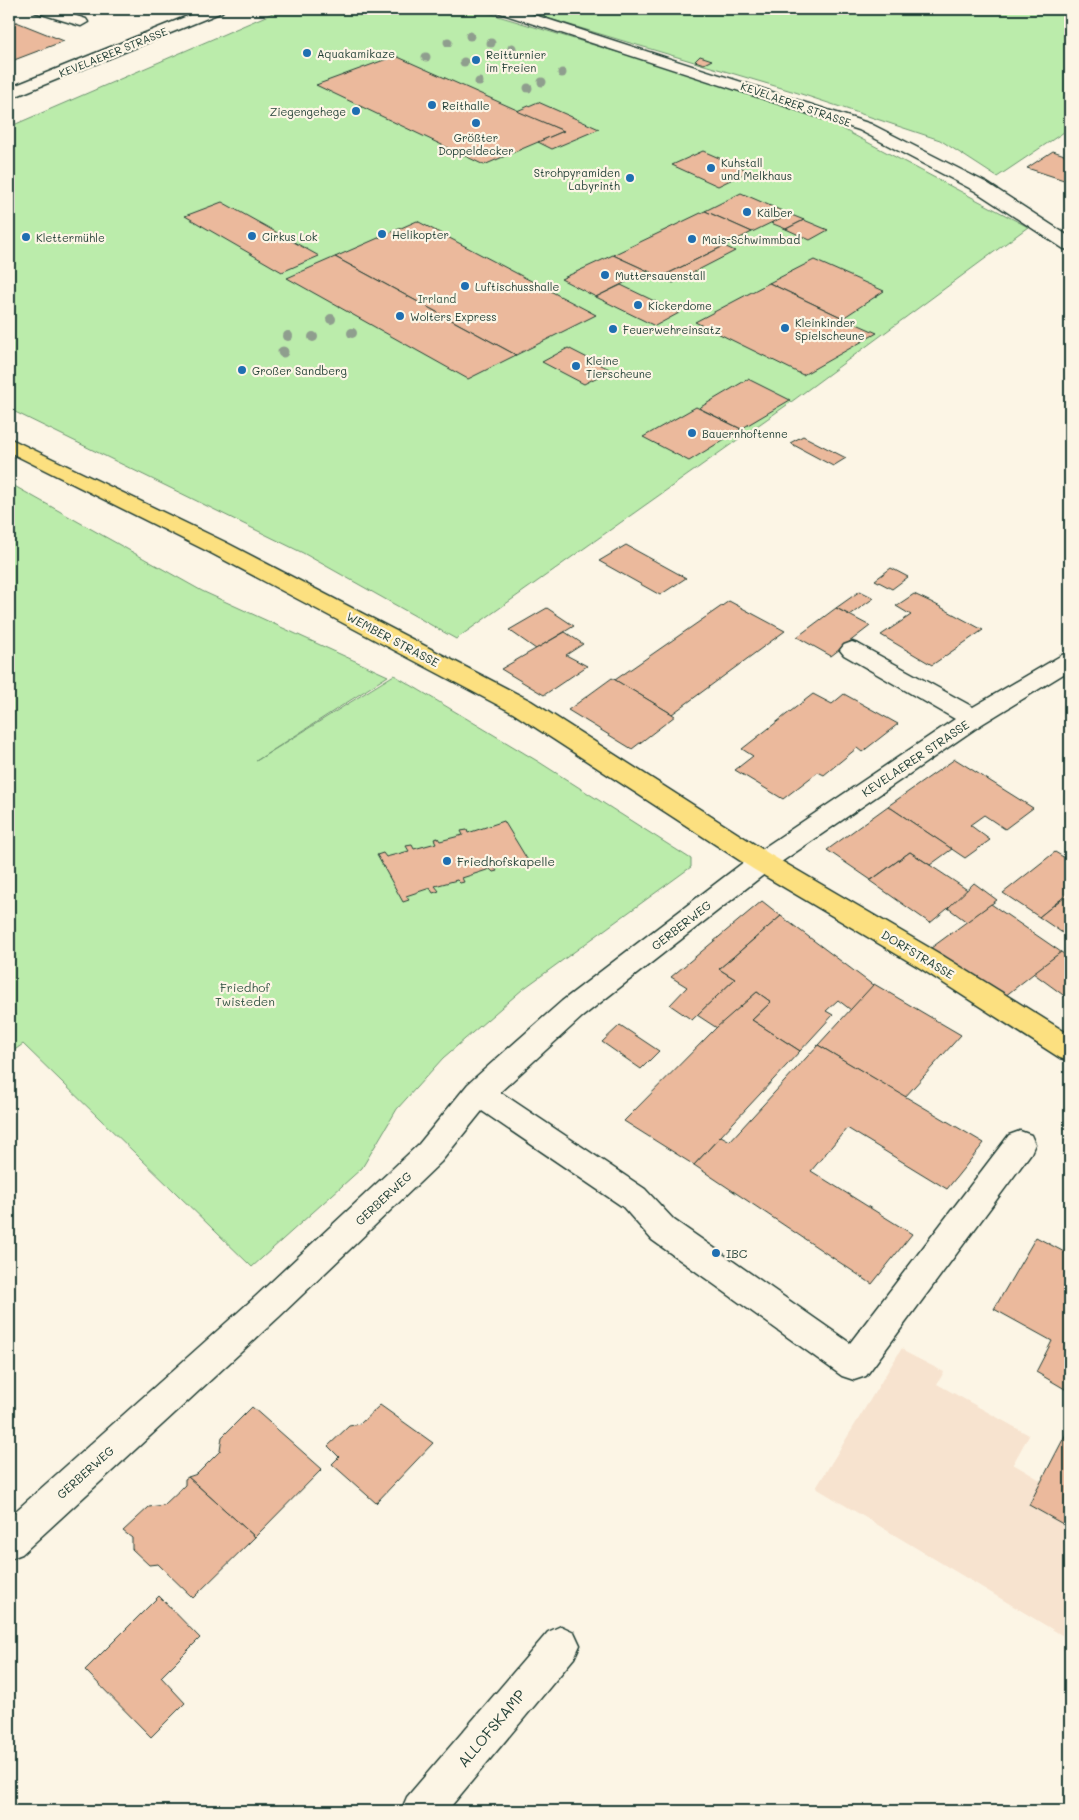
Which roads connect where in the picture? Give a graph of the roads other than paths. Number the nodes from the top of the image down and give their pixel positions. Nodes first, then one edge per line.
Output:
1 (40, 9) edge
2 (216, 9) edge
3 (502, 9) edge
4 (81, 22) dead end
5 (9, 94) edge
6 (1070, 245) edge
7 (9, 444) edge
8 (852, 650) dead end
9 (1070, 660) edge
10 (973, 718) junction
11 (762, 862) junction
12 (1070, 1050) edge
13 (479, 1093) junction
14 (1020, 1144) dead end
15 (9, 1541) edge
16 (561, 1645) dead end
17 (421, 1811) edge

1 - 4 street
2 - 5 street, KEVELAERER STRASSE
3 - 6 street, KEVELAERER STRASSE
7 - 11 main road, WEMBER STRASSE
8 - 10 street
9 - 10 street, KEVELAERER STRASSE
10 - 11 street, KEVELAERER STRASSE
11 - 12 main road, DORFSTRASSE
11 - 13 street, GERBERWEG
13 - 14 street
13 - 15 street, GERBERWEG
16 - 17 street, ALLOFSKAMP

